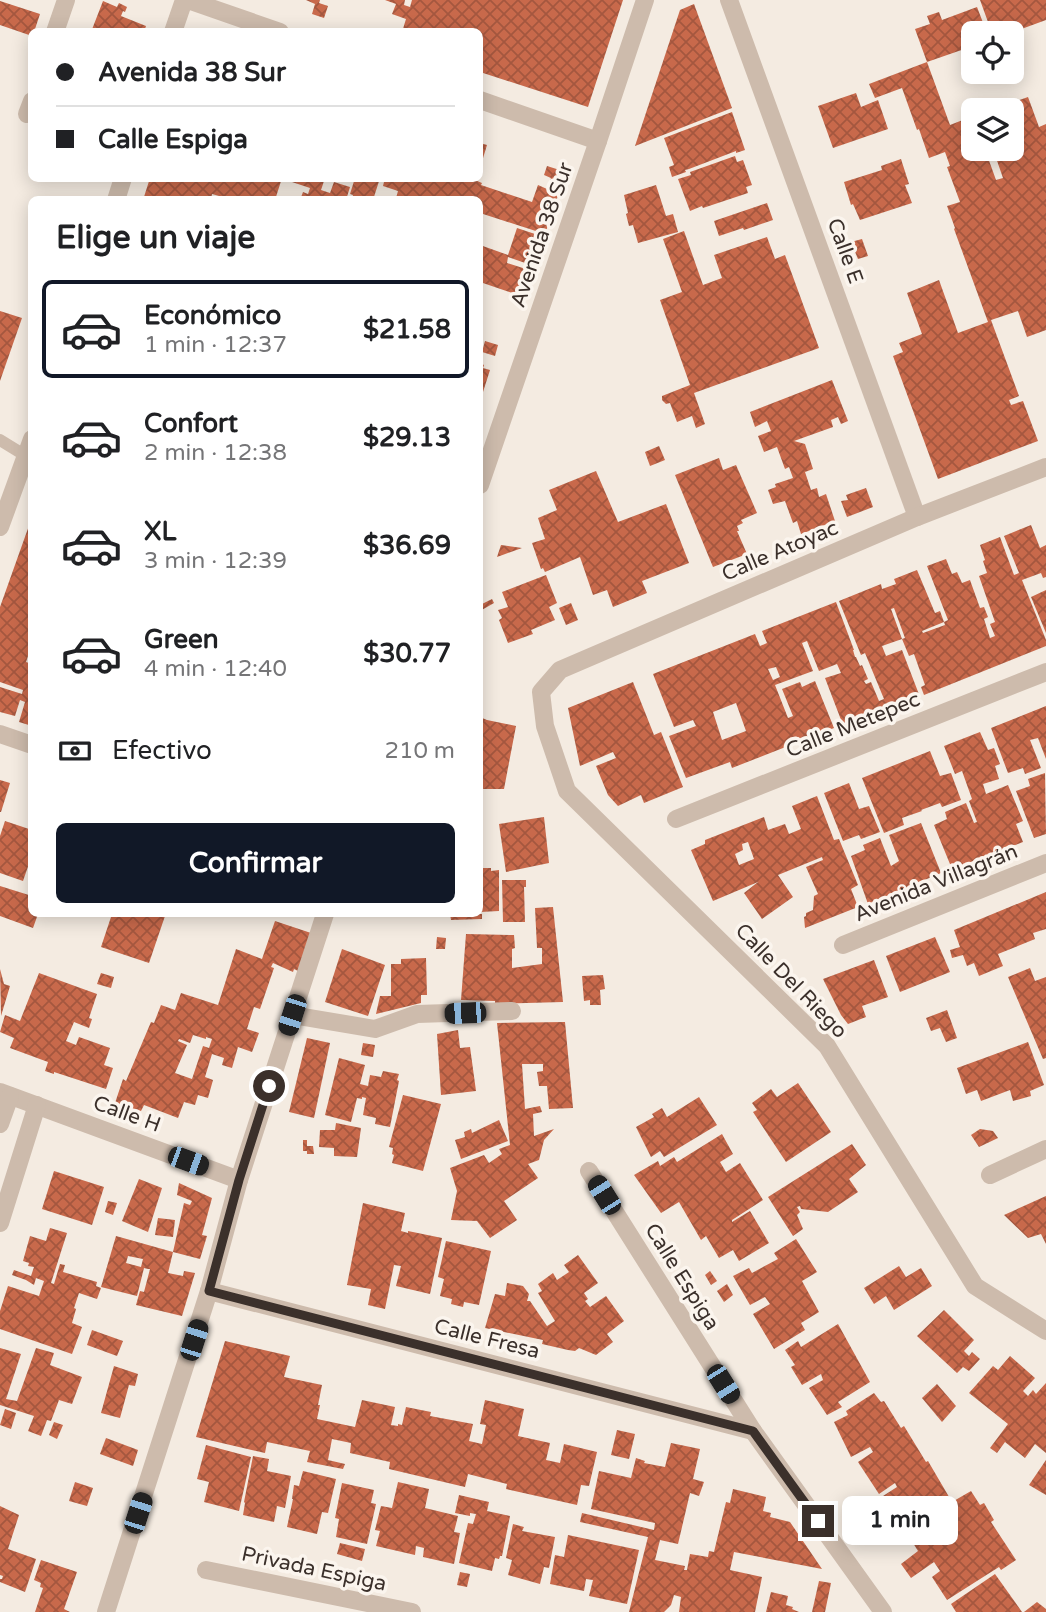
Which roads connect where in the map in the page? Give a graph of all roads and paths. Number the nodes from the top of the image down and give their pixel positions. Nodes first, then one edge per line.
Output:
1 (66, 0) edge
2 (186, 0) edge
3 (645, 0) edge
4 (730, 0) edge
5 (56, 28) edge
6 (175, 28) edge
7 (268, 28) edge
8 (483, 101) edge
9 (598, 141) junction
10 (0, 440) edge
11 (28, 448) edge
12 (486, 449) edge
13 (28, 451) edge
14 (483, 467) edge
15 (1046, 467) edge
16 (917, 517) junction
17 (0, 527) edge
18 (1046, 672) edge
19 (541, 692) joint
20 (0, 734) edge
21 (28, 744) edge
22 (676, 819) dead end
23 (1046, 863) edge
24 (324, 917) edge
25 (843, 945) dead end
26 (512, 1011) dead end
27 (292, 1015) junction
28 (5, 1094) edge
29 (37, 1105) junction
30 (0, 1124) edge
31 (1046, 1149) edge
32 (589, 1171) dead end
33 (990, 1175) dead end
34 (239, 1180) junction
35 (0, 1223) edge
36 (209, 1291) junction
37 (1046, 1331) edge
38 (753, 1431) junction
39 (206, 1570) dead end
40 (106, 1612) edge
41 (412, 1612) edge
42 (883, 1612) edge

1 - 5 street
2 - 6 street
2 - 7 street
3 - 9 street, Avenida 38 Sur
4 - 16 street, Calle E
8 - 9 street
9 - 12 street, Avenida 38 Sur
10 - 11 lane
12 - 14 street, Avenida 38 Sur
13 - 17 street
15 - 16 street, Calle Atoyac
16 - 19 street, Calle Atoyac
18 - 22 street, Calle Metepec
19 - 37 street, Calle Del Riego
20 - 21 street
23 - 25 street, Avenida Villagrán
24 - 27 street
26 - 27 street
27 - 34 street
28 - 29 street, Calle H
28 - 30 street
29 - 34 street, Calle H
29 - 35 street
31 - 33 street
32 - 38 street, Calle Espiga
34 - 36 street
36 - 38 street, Calle Fresa
36 - 40 street
38 - 42 street, Calle Espiga
39 - 41 street, Privada Espiga

